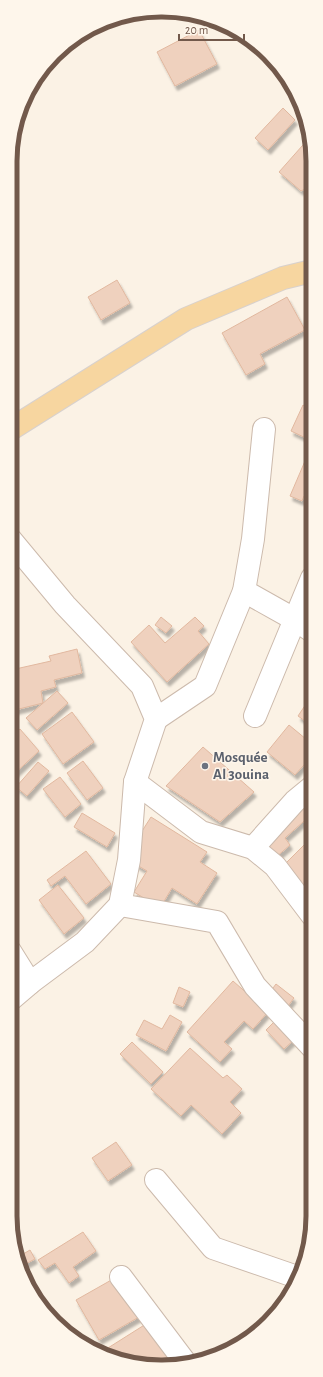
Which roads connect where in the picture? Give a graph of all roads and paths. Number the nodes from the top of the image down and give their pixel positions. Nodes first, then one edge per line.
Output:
1 (306, 273) edge
2 (17, 425) edge
3 (264, 430) dead end
4 (17, 547) edge
5 (244, 591) junction
6 (306, 592) edge
7 (294, 619) junction
8 (306, 627) edge
9 (255, 716) dead end
10 (156, 719) junction
11 (135, 782) junction
12 (306, 792) edge
13 (253, 848) junction
14 (120, 904) junction
15 (306, 907) edge
16 (17, 962) edge
17 (30, 983) junction
18 (17, 994) edge
19 (306, 1041) edge
20 (156, 1180) dead end
21 (293, 1275) edge
22 (121, 1277) dead end
23 (182, 1359) edge

1 - 2 main road
3 - 5 street
4 - 10 street
5 - 7 street
5 - 10 street
6 - 7 street
7 - 8 street
7 - 9 street
10 - 11 street
11 - 13 street
11 - 14 street
12 - 13 street
13 - 15 street
14 - 17 street
14 - 19 street
16 - 17 street
17 - 18 street
20 - 21 street
22 - 23 street

